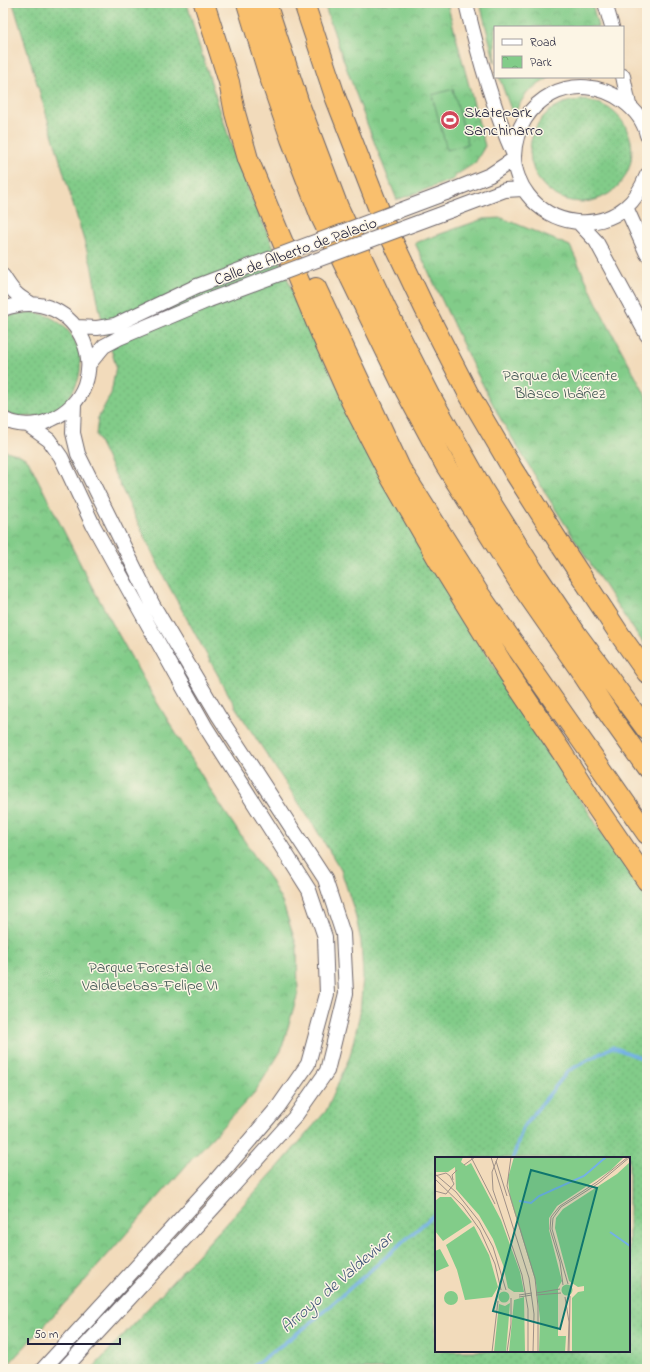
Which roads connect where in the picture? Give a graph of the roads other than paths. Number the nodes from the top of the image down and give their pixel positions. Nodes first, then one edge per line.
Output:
1 (204, 3) edge
2 (247, 3) edge
3 (266, 3) edge
4 (304, 3) edge
5 (466, 3) edge
6 (605, 3) edge
7 (612, 26) edge
8 (624, 78) edge
9 (229, 82) junction
10 (637, 109) edge
11 (647, 135) edge
12 (514, 158) junction
13 (647, 175) edge
14 (523, 189) junction
15 (626, 207) junction
16 (579, 223) junction
17 (647, 254) edge
18 (3, 276) edge
19 (30, 303) junction
20 (3, 309) edge
21 (76, 328) junction
22 (647, 335) edge
23 (89, 364) junction
24 (74, 404) junction
25 (3, 419) edge
26 (28, 425) junction
27 (647, 673) edge
28 (647, 730) edge
29 (647, 768) edge
30 (647, 834) edge
31 (647, 881) edge
32 (44, 1369) edge
33 (64, 1369) edge

1 - 9 highway
2 - 29 highway
3 - 28 highway
4 - 27 highway
5 - 12 street
6 - 7 street
8 - 10 street
9 - 30 highway
9 - 31 highway
10 - 11 street
10 - 12 street
12 - 14 street
12 - 21 street, Calle de Alberto de Palacio, bridge
13 - 15 street
14 - 16 street
14 - 23 street, Calle de Alberto de Palacio, bridge
15 - 16 street
15 - 17 street
16 - 22 street
18 - 19 street
19 - 20 street
19 - 21 street
21 - 23 street
23 - 24 street
24 - 26 street
24 - 33 street
25 - 26 street
26 - 32 street

